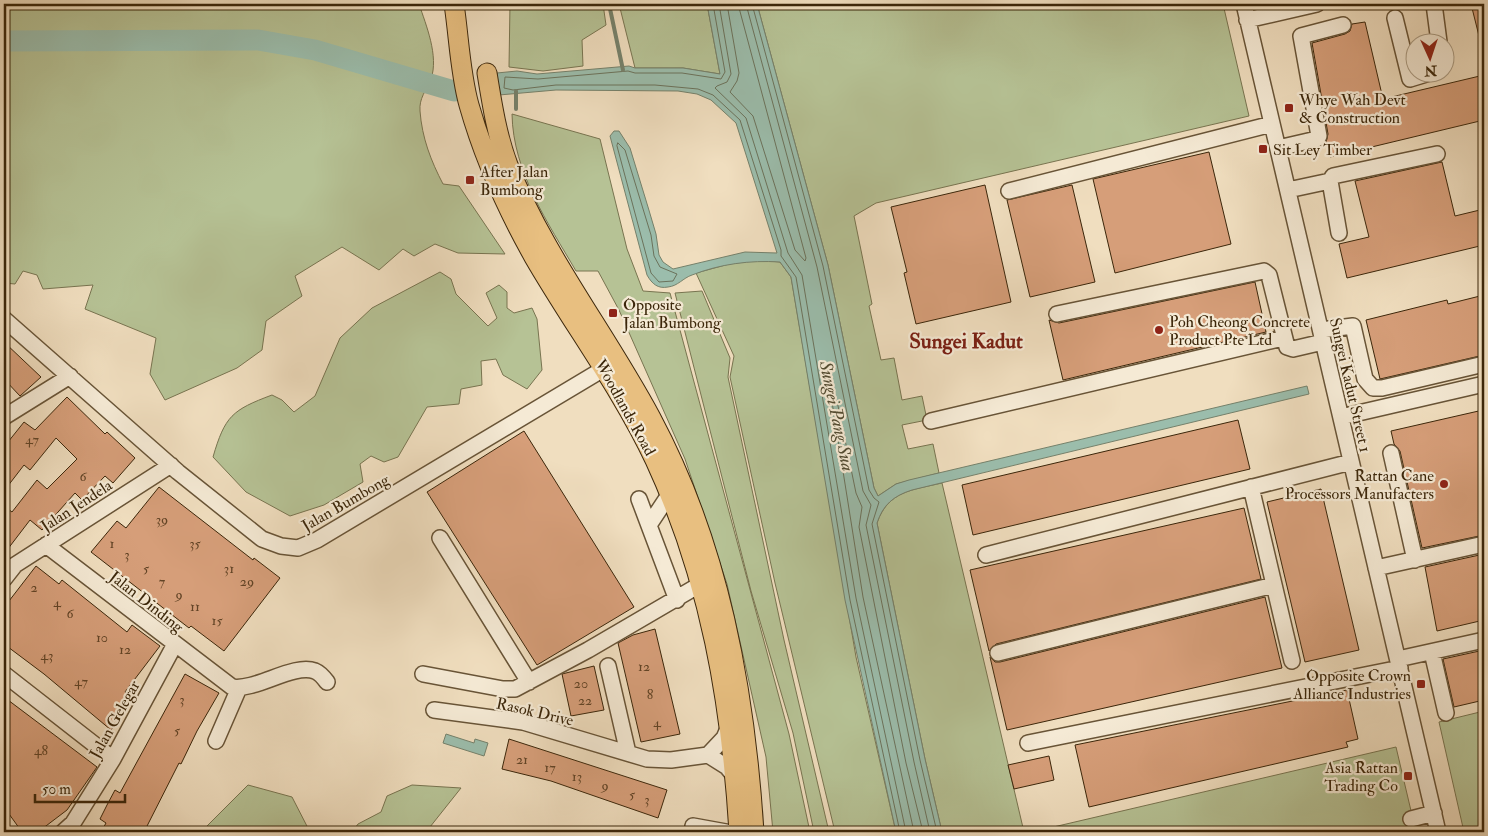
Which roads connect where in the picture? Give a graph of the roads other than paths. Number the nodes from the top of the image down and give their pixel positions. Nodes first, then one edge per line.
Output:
1 (454, 4) edge
2 (1244, 4) edge
3 (1317, 4) edge
4 (1434, 4) edge
5 (1395, 18) dead end
6 (1248, 20) junction
7 (1343, 25) dead end
8 (1438, 32) edge
9 (1406, 62) edge
10 (487, 73) dead end
11 (1272, 124) junction
12 (1278, 148) junction
13 (1437, 154) dead end
14 (1330, 182) junction
15 (1288, 190) junction
16 (1009, 191) dead end
17 (1339, 234) dead end
18 (1058, 314) dead end
19 (4, 319) edge
20 (1322, 336) junction
21 (1283, 338) junction
22 (1484, 364) edge
23 (606, 368) junction
24 (70, 376) junction
25 (1484, 384) edge
26 (4, 417) edge
27 (1341, 417) junction
28 (931, 421) dead end
29 (1391, 453) dead end
30 (1352, 462) junction
31 (172, 465) junction
32 (1251, 488) junction
33 (669, 495) junction
34 (639, 498) dead end
35 (649, 525) junction
36 (440, 538) dead end
37 (1484, 544) edge
38 (46, 545) junction
39 (986, 555) dead end
40 (1415, 560) junction
41 (1376, 568) junction
42 (4, 579) edge
43 (701, 584) junction
44 (1274, 585) junction
45 (677, 600) junction
46 (1484, 640) edge
47 (175, 644) junction
48 (998, 652) dead end
49 (1432, 652) junction
50 (1292, 660) dead end
51 (1399, 664) junction
52 (608, 666) dead end
53 (4, 674) edge
54 (422, 674) dead end
55 (327, 682) dead end
56 (528, 682) junction
57 (233, 686) junction
58 (434, 710) dead end
59 (1446, 713) dead end
60 (730, 724) junction
61 (216, 741) dead end
62 (1028, 743) dead end
63 (628, 753) junction
64 (708, 755) junction
65 (113, 759) junction
66 (736, 778) junction
67 (1434, 813) junction
68 (1411, 818) dead end
69 (693, 826) dead end
70 (63, 832) edge
71 (726, 832) edge
72 (739, 832) edge
73 (754, 832) edge
74 (1438, 832) edge

1 - 23 main road, Woodlands Road
2 - 6 street, Sungei Kadut Street 1
3 - 6 street
4 - 8 street
5 - 9 street
6 - 11 street, Sungei Kadut Street 1
7 - 12 street
10 - 73 main road, Woodlands Road
11 - 12 street, Sungei Kadut Street 1
11 - 16 street
12 - 15 street, Sungei Kadut Street 1
13 - 14 street
14 - 15 street
14 - 17 street
15 - 20 street, Sungei Kadut Street 1
18 - 21 street
19 - 24 street, Jalan Bumbong
20 - 21 street
20 - 22 street
20 - 27 street, Sungei Kadut Street 1
21 - 28 street
23 - 31 street, Jalan Bumbong
23 - 33 main road, Woodlands Road
24 - 26 street
24 - 31 street, Jalan Bumbong
25 - 27 street
27 - 30 street, Sungei Kadut Street 1
29 - 40 street
30 - 32 street
30 - 41 street, Sungei Kadut Street 1
31 - 38 street, Jalan Jendela
32 - 39 street
32 - 44 street
33 - 35 street
33 - 43 main road, Woodlands Road
34 - 35 street
35 - 45 street
36 - 56 street
37 - 40 street
38 - 42 street, Jalan Jendela
38 - 47 street, Jalan Dinding
40 - 41 street
41 - 51 street, Sungei Kadut Street 1
43 - 45 street
43 - 60 main road, Woodlands Road
44 - 48 street
44 - 50 street
45 - 56 street
46 - 49 street
47 - 57 street, Jalan Dinding
47 - 65 street, Jalan Gelegar
49 - 51 street
49 - 59 street
51 - 62 street
51 - 67 street, Sungei Kadut Street 1
52 - 63 street
53 - 65 street
54 - 56 street
55 - 57 street
57 - 61 street
58 - 63 street, Rasok Drive
60 - 64 street
60 - 66 main road, Woodlands Road
63 - 64 street, Rasok Drive
64 - 66 street
65 - 70 street, Jalan Gelegar
66 - 72 main road, Woodlands Road
67 - 68 street
67 - 74 street, Sungei Kadut Street 1
69 - 71 street

